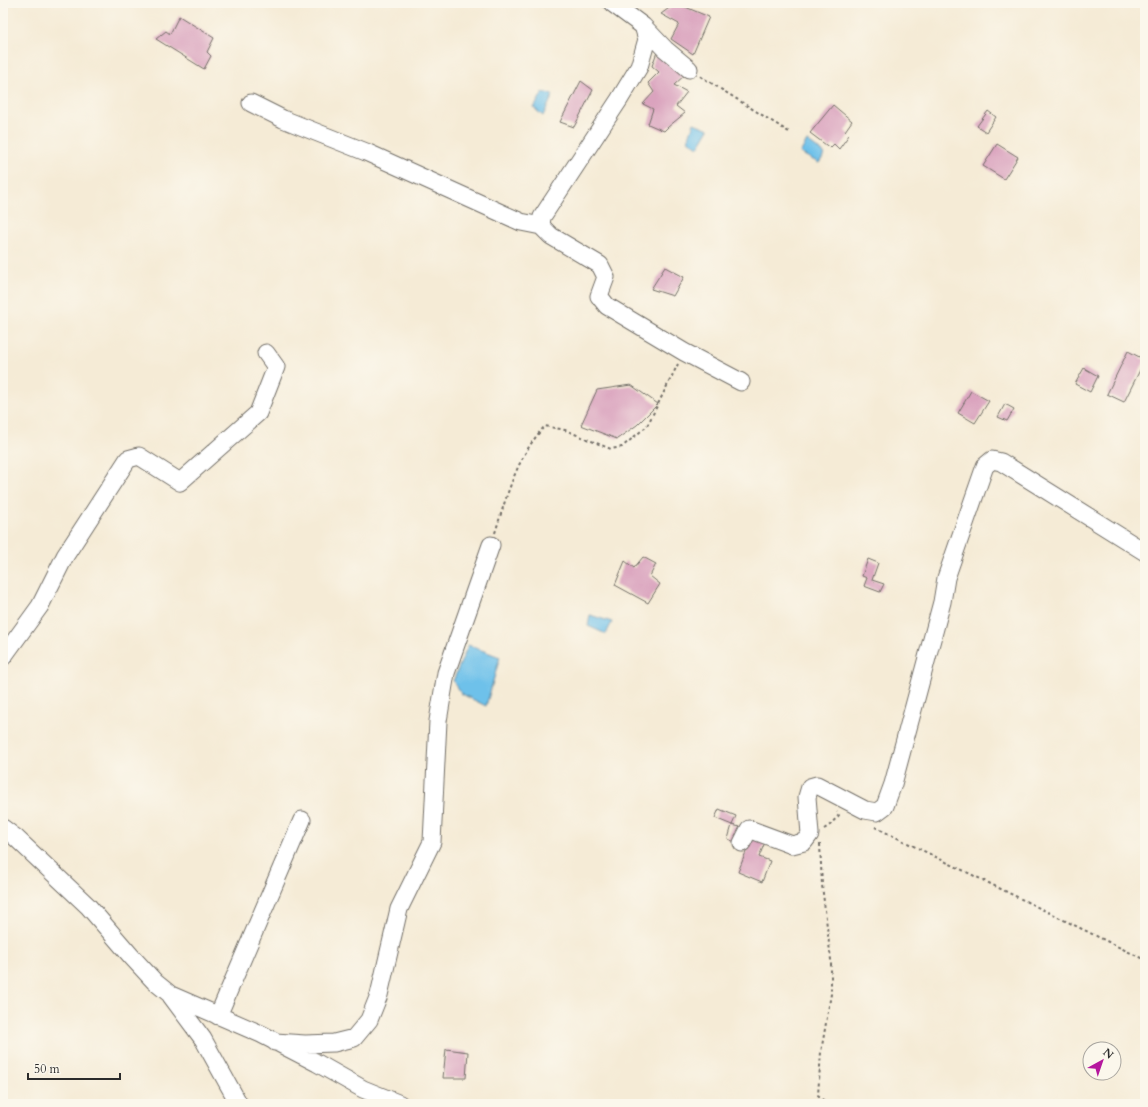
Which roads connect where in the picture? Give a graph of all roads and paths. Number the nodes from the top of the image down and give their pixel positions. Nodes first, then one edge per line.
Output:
1 (612, 3) edge
2 (643, 26) junction
3 (689, 69) joint
4 (251, 103) dead end
5 (789, 132) dead end
6 (541, 226) junction
7 (684, 352) junction
8 (266, 353) dead end
9 (741, 382) dead end
10 (491, 545) joint
11 (1145, 552) edge
12 (3, 657) edge
13 (843, 811) dead end
14 (302, 820) dead end
15 (870, 825) dead end
16 (3, 828) edge
17 (817, 835) junction
18 (742, 843) dead end
19 (1145, 960) edge
20 (171, 996) junction
21 (218, 1016) junction
22 (276, 1042) junction
23 (239, 1104) edge
24 (400, 1104) edge
25 (827, 1104) edge

1 - 2 street
2 - 3 street
2 - 6 street
3 - 5 path
4 - 6 street
6 - 7 street
7 - 9 street
7 - 10 path
8 - 12 street
10 - 22 street
11 - 17 street
13 - 17 path
14 - 21 street
15 - 19 path
16 - 20 street
17 - 18 street
17 - 25 path
20 - 21 street
20 - 23 street
21 - 22 street
22 - 24 street

